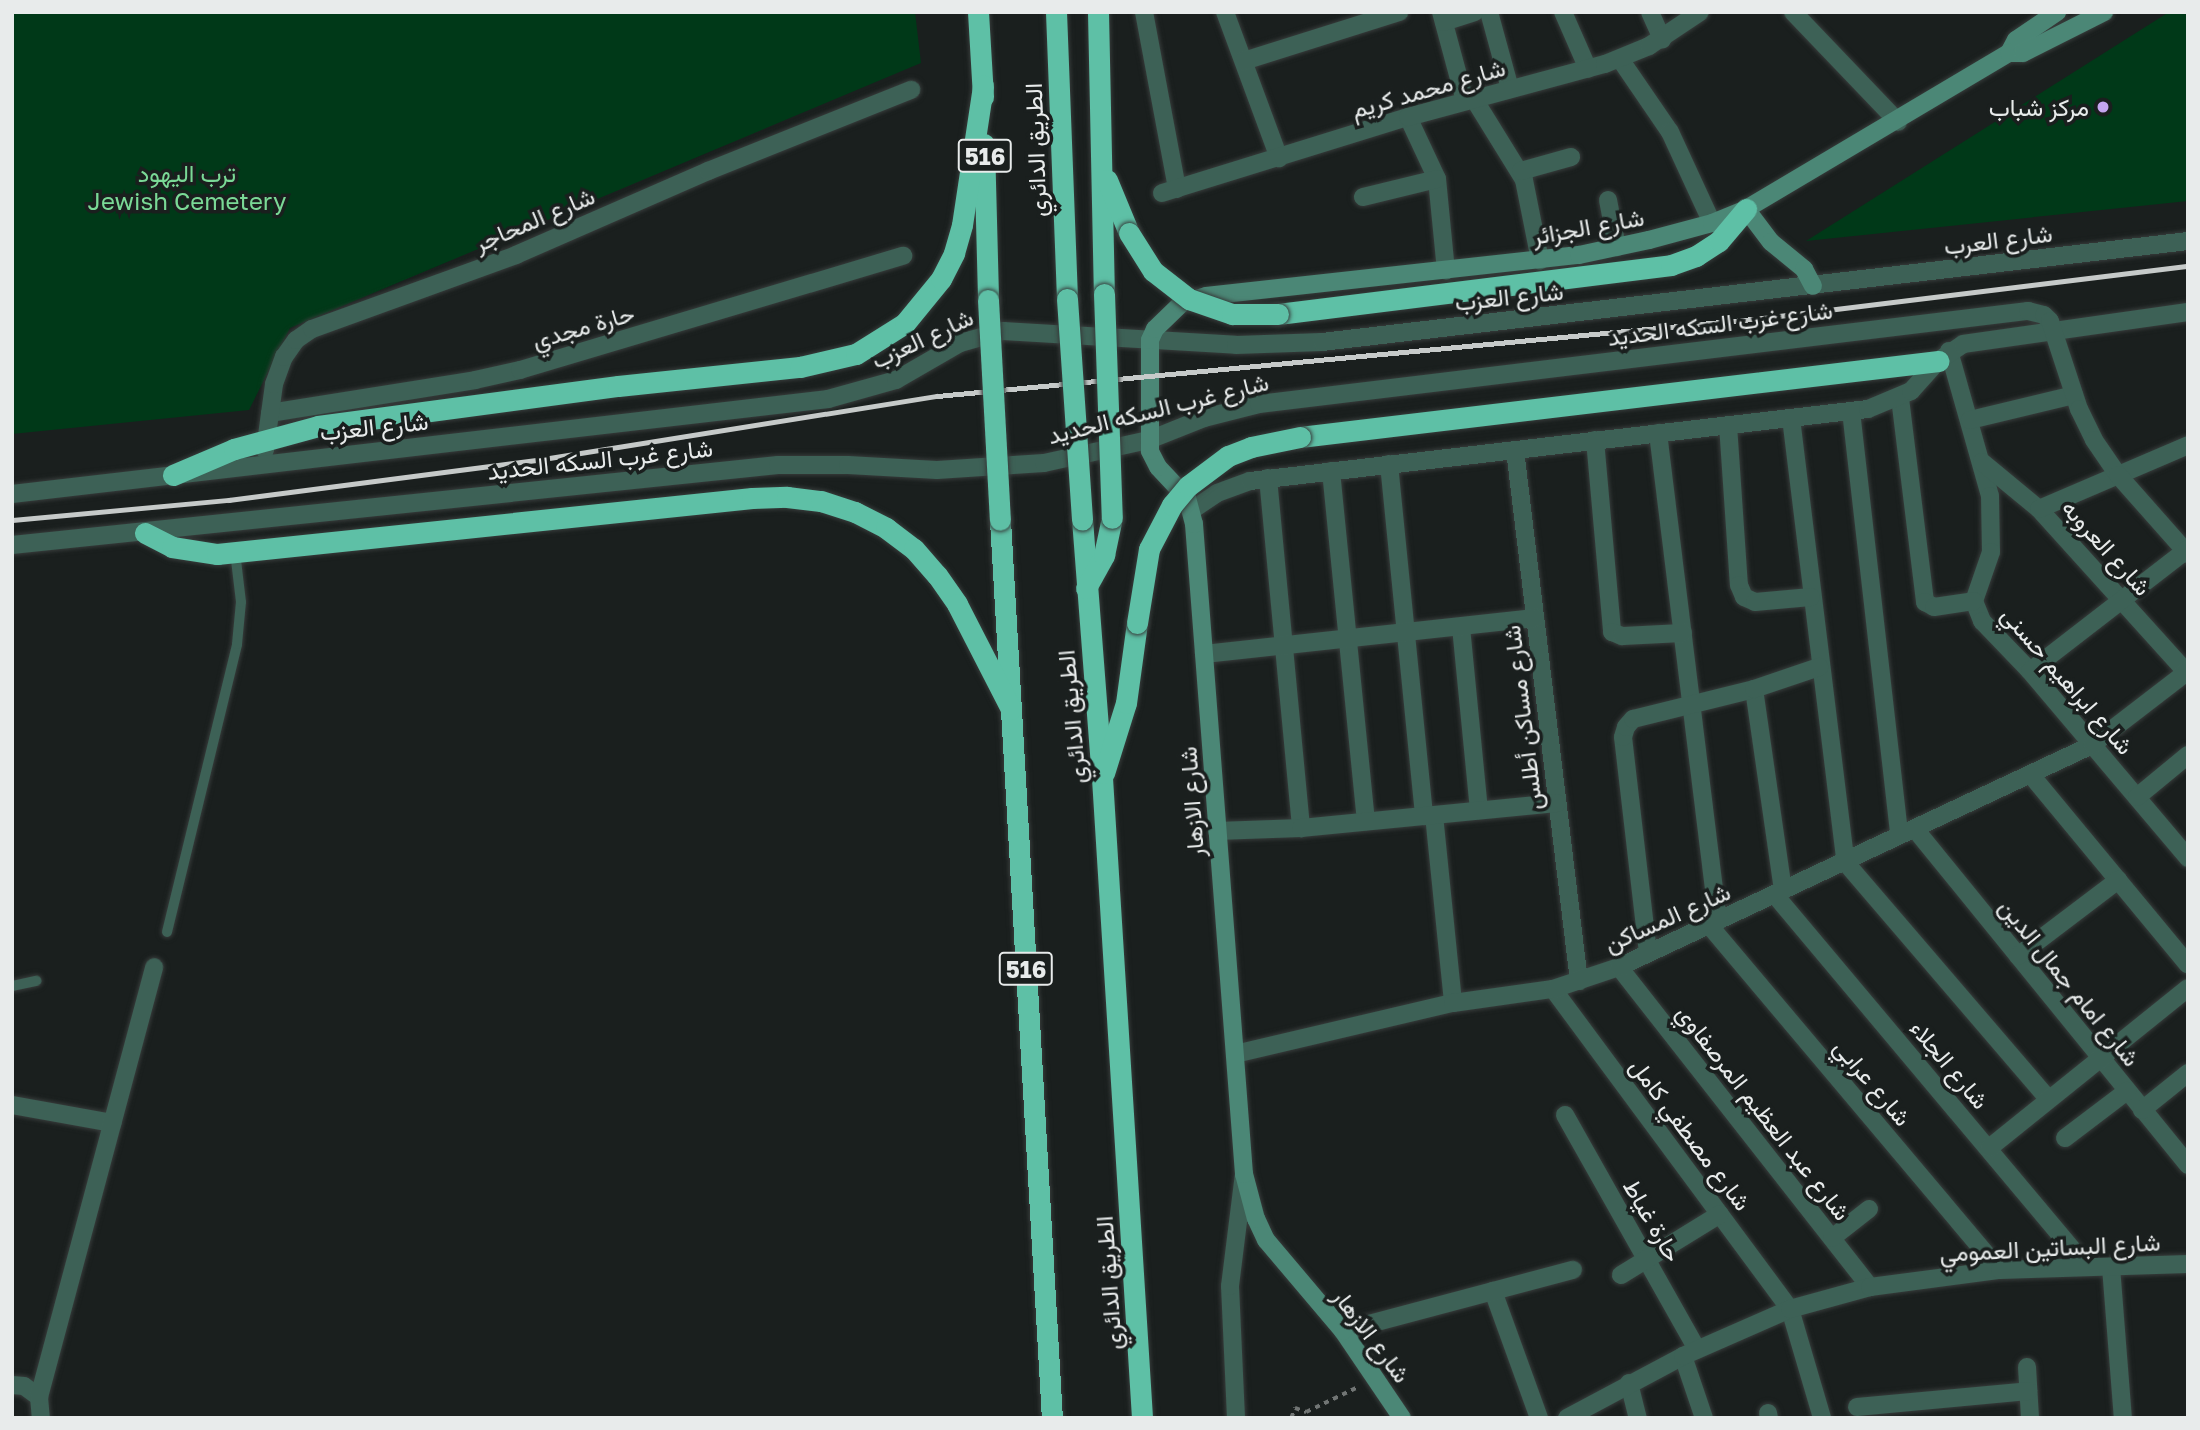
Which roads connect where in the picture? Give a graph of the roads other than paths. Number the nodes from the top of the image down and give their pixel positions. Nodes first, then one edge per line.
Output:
1 (978, 12) edge
2 (1056, 12) edge
3 (1098, 12) edge
4 (1144, 12) edge
5 (1225, 12) edge
6 (1399, 12) edge
7 (1474, 12) edge
8 (1489, 12) edge
9 (1563, 12) edge
10 (1650, 12) edge
11 (1700, 12) edge
12 (1793, 12) edge
13 (2057, 12) edge
14 (2104, 12) edge
15 (1442, 17) edge
16 (1662, 39) junction
17 (2010, 53) junction
18 (1620, 59) junction
19 (1244, 61) junction
20 (1587, 69) junction
21 (983, 86) junction
22 (1510, 89) junction
23 (911, 90) dead end
24 (1469, 100) junction
25 (1408, 117) junction
26 (1898, 122) junction
27 (1571, 157) dead end
28 (1279, 159) junction
29 (1101, 166) junction
30 (1521, 171) junction
31 (1437, 179) junction
32 (1363, 197) dead end
33 (1608, 200) dead end
34 (1746, 209) junction
35 (1712, 223) junction
36 (2188, 241) edge
37 (1617, 247) junction
38 (903, 256) dead end
39 (1540, 260) junction
40 (1446, 271) junction
41 (1813, 286) junction
42 (2188, 312) edge
43 (2053, 330) junction
44 (1150, 340) junction
45 (1943, 356) junction
46 (2074, 395) junction
47 (1900, 398) junction
48 (1851, 411) junction
49 (270, 413) junction
50 (1791, 418) junction
51 (1970, 420) junction
52 (1728, 425) junction
53 (1658, 433) junction
54 (266, 438) junction
55 (1149, 440) junction
56 (1595, 440) junction
57 (2186, 448) edge
58 (1515, 450) junction
59 (1982, 462) junction
60 (263, 464) junction
61 (1389, 464) junction
62 (1331, 471) junction
63 (173, 475) junction
64 (2119, 475) junction
65 (1268, 478) junction
66 (12, 494) edge
67 (2039, 509) junction
68 (1192, 510) junction
69 (145, 533) junction
70 (12, 545) edge
71 (2187, 551) edge
72 (236, 552) junction
73 (1086, 587) junction
74 (1811, 597) junction
75 (1974, 601) junction
76 (2122, 601) junction
77 (1535, 618) junction
78 (1461, 627) junction
79 (1406, 633) junction
80 (1683, 633) junction
81 (1348, 640) junction
82 (1285, 647) junction
83 (1204, 654) junction
84 (1819, 667) junction
85 (2030, 671) junction
86 (2187, 672) edge
87 (1754, 690) junction
88 (1691, 705) junction
89 (1011, 709) junction
90 (2092, 745) junction
91 (2188, 755) edge
92 (2031, 775) junction
93 (1102, 778) junction
94 (2137, 797) junction
95 (1557, 803) junction
96 (1479, 810) junction
97 (1429, 815) junction
98 (1366, 821) junction
99 (1301, 828) junction
100 (1217, 831) junction
101 (1907, 832) junction
102 (2185, 848) edge
103 (1846, 863) junction
104 (2118, 880) junction
105 (1779, 893) junction
106 (1713, 923) junction
107 (167, 932) dead end
108 (1648, 953) junction
109 (2018, 956) junction
110 (2188, 965) edge
111 (154, 967) dead end
112 (1619, 967) junction
113 (36, 981) dead end
114 (1579, 981) junction
115 (12, 986) edge
116 (2188, 988) edge
117 (1553, 989) junction
118 (1453, 1003) junction
119 (1235, 1054) junction
120 (2101, 1058) junction
121 (2188, 1073) edge
122 (2127, 1091) junction
123 (2048, 1100) junction
124 (12, 1105) edge
125 (2142, 1110) junction
126 (1565, 1115) dead end
127 (112, 1123) junction
128 (2065, 1138) dead end
129 (1989, 1148) junction
130 (2188, 1166) edge
131 (1244, 1174) junction
132 (1869, 1209) dead end
133 (1720, 1214) junction
134 (1832, 1238) junction
135 (1647, 1259) junction
136 (2188, 1264) edge
137 (2086, 1266) junction
138 (2111, 1267) junction
139 (1573, 1270) dead end
140 (2000, 1270) junction
141 (1621, 1275) dead end
142 (1870, 1287) junction
143 (1493, 1291) junction
144 (1790, 1309) junction
145 (1343, 1331) junction
146 (1690, 1352) junction
147 (2027, 1367) dead end
148 (1629, 1383) junction
149 (12, 1385) edge
150 (2028, 1391) junction
151 (39, 1397) junction
152 (1857, 1407) dead end
153 (1926, 1409) edge
154 (41, 1418) edge
155 (1052, 1418) edge
156 (1142, 1418) edge
157 (1236, 1418) edge
158 (1402, 1418) edge
159 (1539, 1418) edge
160 (1567, 1418) edge
161 (1638, 1418) edge
162 (1704, 1418) edge
163 (1822, 1418) edge
164 (2030, 1418) edge
165 (2123, 1418) edge

1 - 21 highway, الطريق الدائري / 516
2 - 73 highway, الطريق الدائري, bridge
3 - 29 highway
4 - 28 street, شارع محمد كريم
5 - 19 street
6 - 19 street
7 - 15 street
8 - 22 street
9 - 20 street
10 - 16 street
11 - 16 street, شارع محمد كريم
12 - 26 street
13 - 17 street, شارع الجزائر
14 - 17 street, شارع الجزائر
15 - 24 street
16 - 18 street, شارع محمد كريم
17 - 26 street, شارع الجزائر
18 - 20 street, شارع محمد كريم
18 - 35 street
19 - 28 street
20 - 22 street, شارع محمد كريم
21 - 54 highway
21 - 89 highway, الطريق الدائري / 516, bridge
22 - 24 street, شارع محمد كريم
23 - 49 street, شارع المحاجر
24 - 25 street, شارع محمد كريم
24 - 30 street
25 - 28 street, شارع محمد كريم
25 - 31 street
26 - 34 street, شارع الجزائر
27 - 30 street
29 - 34 highway, bridge
29 - 73 highway, bridge
30 - 39 street
31 - 32 street
31 - 40 street
33 - 37 street
34 - 35 street, شارع الجزائر
34 - 41 street
35 - 37 street, شارع الجزائر
36 - 41 street, شارع العرب
37 - 39 street, شارع الجزائر
38 - 49 street, حارة مجدي
39 - 40 street, شارع الجزائر
40 - 44 street, شارع الجزائر
41 - 44 street, شارع العزب
42 - 43 street
43 - 45 street
43 - 46 street
43 - 55 street, شارع غرب السكه الحديد
44 - 55 street
44 - 60 street, شارع العزب
45 - 47 street
45 - 51 street, شارع ابراهيم حسني
45 - 93 highway, bridge
46 - 51 street
46 - 64 street
47 - 48 street
47 - 75 street
48 - 50 street
48 - 101 street
49 - 54 street, شارع المحاجر
50 - 52 street
50 - 74 street
51 - 59 street, شارع ابراهيم حسني
52 - 53 street
52 - 74 street
53 - 56 street
53 - 80 street
54 - 60 street, شارع المحاجر
54 - 63 highway
55 - 68 street, شارع الازهار
55 - 69 street, شارع غرب السكه الحديد
56 - 58 street
56 - 80 street
57 - 64 street
58 - 61 street
58 - 77 street, شارع مساكن أطلس
59 - 67 street, شارع العروبه
59 - 75 street, شارع ابراهيم حسني
60 - 63 street, شارع العزب
61 - 62 street
61 - 79 street
62 - 65 street
62 - 81 street
63 - 66 street, شارع العزب
64 - 67 street
64 - 71 street
65 - 68 street
65 - 82 street
67 - 76 street, شارع العروبه
68 - 83 street, شارع الازهار
69 - 70 street, شارع غرب السكه الحديد
69 - 72 highway
71 - 76 street
72 - 89 highway
72 - 107 lane
73 - 93 highway, الطريق الدائري
74 - 84 street
75 - 85 street, شارع ابراهيم حسني
76 - 85 street
76 - 86 street, شارع العروبه
77 - 78 street
77 - 95 street, شارع مساكن أطلس
78 - 79 street
78 - 96 street
79 - 81 street
79 - 97 street
80 - 88 street
81 - 82 street
81 - 98 street
82 - 83 street
82 - 99 street
83 - 100 street, شارع الازهار
84 - 87 street
84 - 103 street
85 - 90 street, شارع ابراهيم حسني
86 - 90 street
87 - 88 street
87 - 105 street
88 - 106 street
88 - 108 street
89 - 155 highway, الطريق الدائري / 516
90 - 92 street, شارع المساكن
90 - 94 street, شارع ابراهيم حسني
91 - 94 street
92 - 101 street, شارع المساكن
92 - 104 street
93 - 156 highway, الطريق الدائري
94 - 102 street, شارع ابراهيم حسني
95 - 96 street
95 - 114 street, شارع مساكن أطلس
96 - 97 street
97 - 98 street
97 - 118 street
98 - 99 street
99 - 100 street
100 - 119 street, شارع الازهار
101 - 103 street, شارع المساكن
101 - 109 street, شارع امام جمال الدين
103 - 105 street, شارع المساكن
103 - 123 street
104 - 109 street
104 - 110 street
105 - 106 street, شارع المساكن
105 - 129 street, شارع الجلاء
106 - 108 street, شارع المساكن
106 - 140 street, شارع عرابي
108 - 112 street, شارع المساكن
109 - 120 street, شارع امام جمال الدين
111 - 127 street
112 - 114 street, شارع المساكن
112 - 134 street, شارع عبد العظيم المرصفاوي
113 - 115 lane
114 - 117 street, شارع المساكن
116 - 120 street
117 - 118 street, شارع المساكن
117 - 133 street, شارع مصطفي كامل
118 - 119 street, شارع المساكن
119 - 131 street, شارع الازهار
120 - 122 street, شارع امام جمال الدين
120 - 123 street
121 - 125 street
122 - 125 street, شارع امام جمال الدين
122 - 128 street
123 - 129 street
124 - 127 street
125 - 130 street, شارع امام جمال الدين
126 - 135 street, حارة غياط
127 - 151 street
129 - 137 street, شارع الجلاء
131 - 145 street, شارع الازهار
131 - 157 street, شارع الازهار
132 - 134 street
133 - 135 street
133 - 144 street, شارع مصطفي كامل
134 - 142 street, شارع عبد العظيم المرصفاوي
135 - 141 street
135 - 146 street, حارة غياط
136 - 138 street, شارع البساتين العمومي
137 - 138 street, شارع البساتين العمومي
137 - 140 street, شارع البساتين العمومي
138 - 165 street
139 - 143 street
140 - 142 street, شارع البساتين العمومي
142 - 144 street, شارع البساتين العمومي
143 - 145 street
143 - 159 street
144 - 146 street, شارع البساتين العمومي
144 - 163 street
145 - 158 street, شارع الازهار
146 - 148 street, شارع البساتين العمومي
146 - 162 street, حارة غياط
147 - 150 street
148 - 160 street, شارع البساتين العمومي
148 - 161 street
149 - 151 street
150 - 153 street
150 - 164 street
151 - 154 street
152 - 153 street

